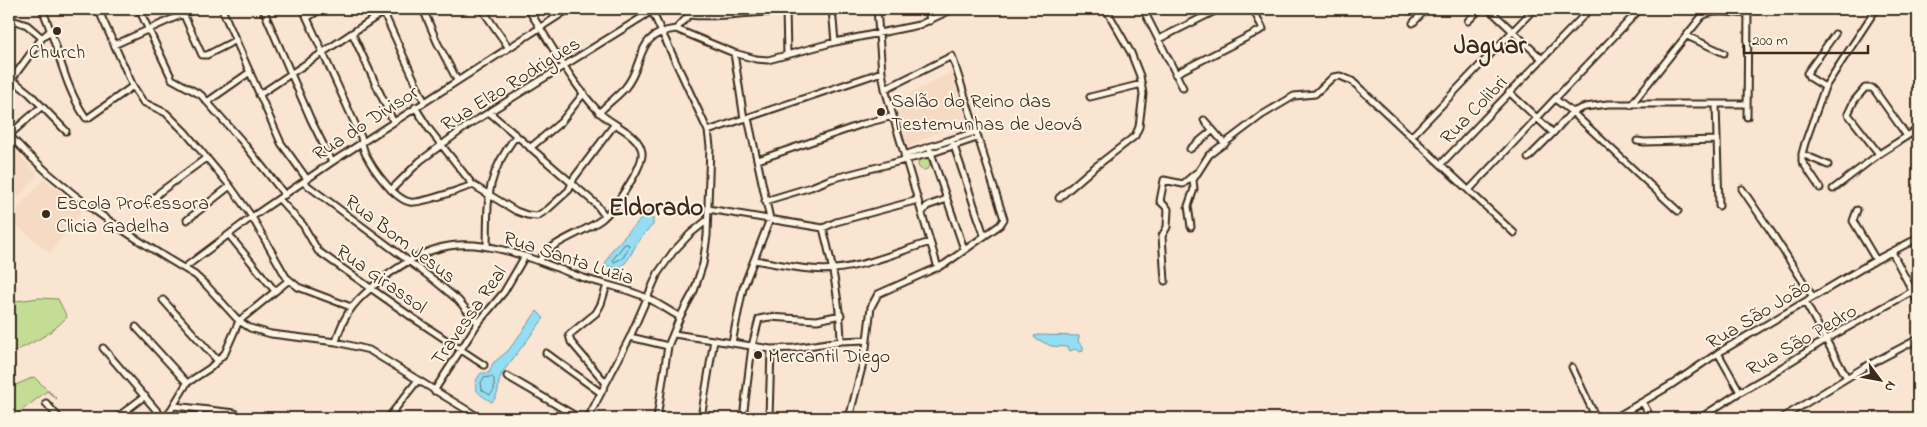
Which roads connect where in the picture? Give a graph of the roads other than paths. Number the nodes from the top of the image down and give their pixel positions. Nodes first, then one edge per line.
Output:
1 (42, 9) edge
2 (98, 9) edge
3 (140, 9) edge
4 (194, 9) edge
5 (222, 9) edge
6 (263, 9) edge
7 (303, 9) edge
8 (321, 9) edge
9 (423, 9) edge
10 (482, 9) edge
11 (528, 9) edge
12 (569, 9) edge
13 (695, 9) edge
14 (832, 9) edge
15 (877, 9) edge
16 (928, 9) edge
17 (953, 9) edge
18 (1106, 9) edge
19 (1143, 9) edge
20 (1219, 9) edge
21 (1253, 9) edge
22 (1426, 9) edge
23 (1480, 9) edge
24 (1489, 9) edge
25 (1534, 9) edge
26 (1590, 9) edge
27 (1640, 9) edge
28 (1876, 9) edge
29 (1914, 9) edge
30 (385, 10) edge
31 (652, 10) edge
32 (786, 10) edge
33 (182, 11) edge
34 (1748, 11) edge
35 (689, 15) junction
36 (1918, 15) edge
37 (307, 18) junction
38 (9, 19) edge
39 (930, 21) junction
40 (1468, 21) dead end
41 (1413, 23) dead end
42 (148, 28) junction
43 (540, 28) junction
44 (676, 29) junction
45 (50, 31) junction
46 (661, 31) junction
47 (1513, 31) junction
48 (352, 33) junction
49 (879, 33) junction
50 (1835, 34) dead end
51 (1687, 36) junction
52 (42, 38) junction
53 (1160, 39) junction
54 (236, 40) junction
55 (835, 42) junction
56 (114, 45) junction
57 (509, 48) junction
58 (1724, 52) dead end
59 (323, 53) junction
60 (734, 53) junction
61 (787, 55) junction
62 (1541, 58) junction
63 (565, 67) junction
64 (250, 72) junction
65 (882, 72) junction
66 (291, 74) junction
67 (1176, 74) junction
68 (10, 78) edge
69 (457, 80) junction
70 (1142, 84) junction
71 (133, 86) junction
72 (1825, 87) junction
73 (1183, 88) dead end
74 (885, 89) junction
75 (1509, 92) junction
76 (584, 93) junction
77 (259, 95) junction
78 (1090, 97) dead end
79 (1555, 99) junction
80 (207, 102) junction
81 (424, 102) junction
82 (1716, 104) junction
83 (1748, 104) junction
84 (1631, 105) junction
85 (41, 107) junction
86 (415, 107) junction
87 (599, 112) junction
88 (1572, 112) junction
89 (490, 113) junction
90 (893, 116) junction
91 (1747, 117) dead end
92 (746, 118) junction
93 (1536, 118) junction
94 (1204, 120) dead end
95 (394, 121) junction
96 (614, 125) junction
97 (1918, 129) edge
98 (1213, 130) junction
99 (66, 131) dead end
100 (708, 131) junction
101 (975, 132) junction
102 (1553, 133) junction
103 (9, 135) edge
104 (516, 136) junction
105 (1410, 136) junction
106 (1907, 136) junction
107 (977, 138) junction
108 (1717, 140) junction
109 (1638, 141) dead end
110 (362, 142) junction
111 (953, 142) junction
112 (441, 144) junction
113 (1225, 144) junction
114 (530, 148) junction
115 (1190, 149) dead end
116 (931, 150) junction
117 (1802, 154) junction
118 (1879, 154) junction
119 (905, 157) junction
120 (206, 158) junction
121 (1528, 158) dead end
122 (758, 160) junction
123 (332, 162) junction
124 (1440, 164) junction
125 (1828, 165) dead end
126 (1197, 173) junction
127 (305, 181) junction
128 (571, 182) junction
129 (473, 185) junction
130 (230, 186) junction
131 (1820, 188) dead end
132 (1742, 189) dead end
133 (1833, 189) dead end
134 (391, 190) junction
135 (1469, 190) junction
136 (488, 194) junction
137 (285, 195) junction
138 (1059, 198) dead end
139 (279, 199) junction
140 (947, 199) junction
141 (765, 200) junction
142 (918, 200) junction
143 (150, 203) dead end
144 (1719, 206) dead end
145 (708, 208) junction
146 (1857, 210) dead end
147 (1678, 211) dead end
148 (922, 213) junction
149 (605, 216) junction
150 (252, 217) junction
151 (770, 219) junction
152 (186, 220) dead end
153 (706, 221) junction
154 (823, 228) junction
155 (1191, 228) dead end
156 (1514, 233) dead end
157 (229, 235) junction
158 (984, 235) junction
159 (1918, 238) edge
160 (930, 242) junction
161 (487, 247) junction
162 (964, 249) junction
163 (1892, 252) junction
164 (525, 256) junction
165 (409, 260) junction
166 (540, 260) junction
167 (755, 260) junction
168 (1876, 260) junction
169 (184, 268) junction
170 (938, 268) junction
171 (834, 270) junction
172 (289, 280) junction
173 (1165, 280) dead end
174 (607, 285) junction
175 (370, 288) junction
176 (1916, 290) edge
177 (275, 291) junction
178 (1813, 297) junction
179 (646, 298) junction
180 (163, 300) dead end
181 (1805, 302) junction
182 (1918, 302) edge
183 (351, 307) junction
184 (841, 315) junction
185 (680, 317) junction
186 (238, 321) junction
187 (478, 323) junction
188 (136, 327) dead end
189 (674, 334) junction
190 (630, 337) junction
191 (1918, 339) edge
192 (714, 340) junction
193 (866, 340) junction
194 (1826, 340) junction
195 (842, 341) junction
196 (336, 342) junction
197 (732, 343) junction
198 (668, 346) junction
199 (752, 346) junction
200 (103, 348) dead end
201 (771, 349) junction
202 (461, 351) junction
203 (546, 353) dead end
204 (1718, 353) junction
205 (218, 361) junction
206 (484, 365) dead end
207 (1572, 367) dead end
208 (507, 376) dead end
209 (1847, 378) junction
210 (418, 380) junction
211 (605, 382) junction
212 (187, 383) junction
213 (434, 391) junction
214 (601, 392) junction
215 (1740, 392) junction
216 (145, 396) junction
217 (1643, 403) junction
218 (46, 404) dead end
219 (174, 406) junction
220 (238, 417) edge
221 (59, 418) edge
222 (116, 418) edge
223 (165, 418) edge
224 (388, 418) edge
225 (480, 418) edge
226 (579, 418) edge
227 (588, 418) edge
228 (657, 418) edge
229 (701, 418) edge
230 (743, 418) edge
231 (769, 418) edge
232 (849, 418) edge
233 (1596, 418) edge
234 (1615, 418) edge
235 (1651, 418) edge
236 (1700, 418) edge
237 (1782, 418) edge

1 - 45 street
2 - 56 street
3 - 42 street
4 - 33 street
5 - 54 street, Rua Bom Jesus
6 - 66 street
7 - 37 street
8 - 37 street
9 - 69 street
10 - 57 street
11 - 43 street
12 - 43 street, Rua do Divisor
13 - 35 street
14 - 55 street
15 - 49 street
16 - 39 street
17 - 39 street
18 - 70 street
19 - 53 street
20 - 53 street
21 - 67 street
22 - 41 street
23 - 40 street
24 - 47 street
25 - 47 street
26 - 62 street, Rua Colibri
27 - 79 street
28 - 72 street
29 - 36 street
30 - 48 street
30 - 81 street
31 - 46 street
31 - 63 street, Rua Elzo Rodrigues
32 - 35 street
32 - 61 street
33 - 42 street
33 - 54 street
34 - 51 street
34 - 83 street
35 - 44 street
37 - 59 street
38 - 52 street
39 - 49 street
42 - 56 street
42 - 80 street
43 - 57 street, Rua do Divisor
43 - 63 street
44 - 46 street
44 - 60 street
45 - 52 street
45 - 71 street
46 - 87 street
46 - 100 street
47 - 62 street
47 - 105 street
48 - 59 street
48 - 95 street
49 - 55 street
49 - 65 street
50 - 72 street
51 - 58 street
51 - 84 street
52 - 68 street
53 - 67 street
54 - 64 street, Rua Bom Jesus
55 - 61 street
56 - 71 street
57 - 69 street, Rua do Divisor
59 - 66 street
59 - 110 street
60 - 61 street
60 - 92 street
62 - 75 street, Rua Colibri
63 - 76 street
63 - 89 street, Rua Elzo Rodrigues
64 - 77 street, Rua Bom Jesus
64 - 80 street
65 - 74 street
65 - 92 street
66 - 77 street
66 - 123 street
67 - 73 street
68 - 85 street
69 - 81 street, Rua do Divisor
70 - 78 street
70 - 138 street
71 - 120 street
72 - 117 street
74 - 90 street
74 - 101 street
75 - 93 street
75 - 124 street, Rua Colibri
76 - 87 street
76 - 114 street
77 - 127 street, Rua Bom Jesus
79 - 88 street
79 - 93 street
80 - 137 street
81 - 86 street, Rua do Divisor
82 - 83 street
82 - 84 street
82 - 108 street
83 - 91 street
84 - 88 street
85 - 99 street
85 - 103 street
86 - 95 street, Rua do Divisor
86 - 112 street
87 - 96 street
88 - 102 street
88 - 147 street
89 - 104 street
89 - 112 street, Rua Elzo Rodrigues
90 - 119 street
90 - 122 street
92 - 100 street
92 - 122 street
93 - 102 street
93 - 135 street
94 - 98 street
95 - 110 street, Rua do Divisor
96 - 128 street
96 - 149 street
97 - 106 street
98 - 113 street
98 - 115 street
100 - 145 street
101 - 107 street
101 - 111 street
102 - 121 street
103 - 169 street
104 - 114 street
104 - 136 street
105 - 113 street
105 - 124 street
106 - 118 street
106 - 118 street
107 - 111 street
107 - 158 street
108 - 109 street
108 - 144 street
110 - 123 street, Rua do Divisor
110 - 134 street
111 - 116 street
111 - 158 street
112 - 129 street
112 - 134 street, Rua Elzo Rodrigues
113 - 126 street
114 - 128 street
116 - 119 street
116 - 140 street
117 - 125 street
117 - 131 street
118 - 133 street
119 - 141 street
119 - 142 street
120 - 130 street
120 - 143 street
122 - 141 street
123 - 127 street, Rua do Divisor
124 - 135 street
126 - 155 street
126 - 173 street
127 - 137 street, Rua do Divisor
127 - 165 street, Rua Bom Jesus
128 - 136 street
128 - 149 street
129 - 134 street
129 - 136 street
130 - 150 street
130 - 152 street
132 - 178 street
135 - 156 street
136 - 161 street
137 - 139 street, Rua do Divisor
139 - 150 street, Rua do Divisor
139 - 175 street, Rua Girassol
140 - 148 street
140 - 162 street
141 - 151 street
142 - 148 street
142 - 154 street
145 - 151 street
145 - 153 street
146 - 168 street
148 - 160 street
149 - 166 street
150 - 157 street, Rua do Divisor
150 - 172 street
151 - 154 street
151 - 167 street
153 - 179 street
153 - 185 street
154 - 171 street
157 - 169 street, Rua do Divisor
157 - 177 street
158 - 162 street
159 - 163 street, Rua São João
160 - 170 street
160 - 171 street
161 - 164 street, Rua Santa Luzia
161 - 165 street, Rua Santa Luzia
162 - 170 street
163 - 168 street, Rua São João
163 - 176 street
164 - 166 street, Rua Santa Luzia
164 - 187 street, Travessa Real
165 - 175 street, Rua Santa Luzia
165 - 187 street, Rua Bom Jesus
166 - 174 street, Rua Santa Luzia
167 - 171 street
167 - 197 street
168 - 178 street, Rua São João
169 - 186 street
170 - 193 street
171 - 184 street
172 - 177 street
172 - 183 street
174 - 179 street, Rua Santa Luzia
174 - 211 street
175 - 183 street, Rua Santa Luzia
175 - 202 street, Rua Girassol
176 - 182 street
176 - 194 street, Rua São Pedro
177 - 186 street
178 - 181 street, Rua São João
179 - 185 street, Rua Santa Luzia
179 - 190 street
180 - 205 street
181 - 194 street
181 - 204 street, Rua São João
183 - 196 street, Rua Santa Luzia
184 - 195 street
184 - 199 street
185 - 189 street
186 - 196 street
186 - 205 street
187 - 202 street, Travessa Real
188 - 212 street
189 - 192 street
189 - 198 street
190 - 198 street
190 - 211 street
191 - 209 street
192 - 197 street
192 - 229 street
193 - 195 street
193 - 232 street
194 - 209 street
194 - 215 street, Rua São Pedro
195 - 201 street
196 - 210 street
197 - 199 street
198 - 228 street
199 - 201 street
199 - 230 street
200 - 216 street
201 - 231 street
202 - 206 street, Rua Girassol
202 - 213 street, Travessa Real
203 - 214 street
204 - 215 street
204 - 217 street, Rua São João
205 - 212 street
207 - 233 street
208 - 226 street
209 - 237 street
210 - 213 street
210 - 224 street
211 - 214 street
212 - 219 street
213 - 225 street
214 - 227 street
215 - 236 street, Rua São Pedro
216 - 222 street
216 - 223 street
217 - 234 street, Rua São João
217 - 235 street
218 - 221 street
219 - 220 street
219 - 223 street

